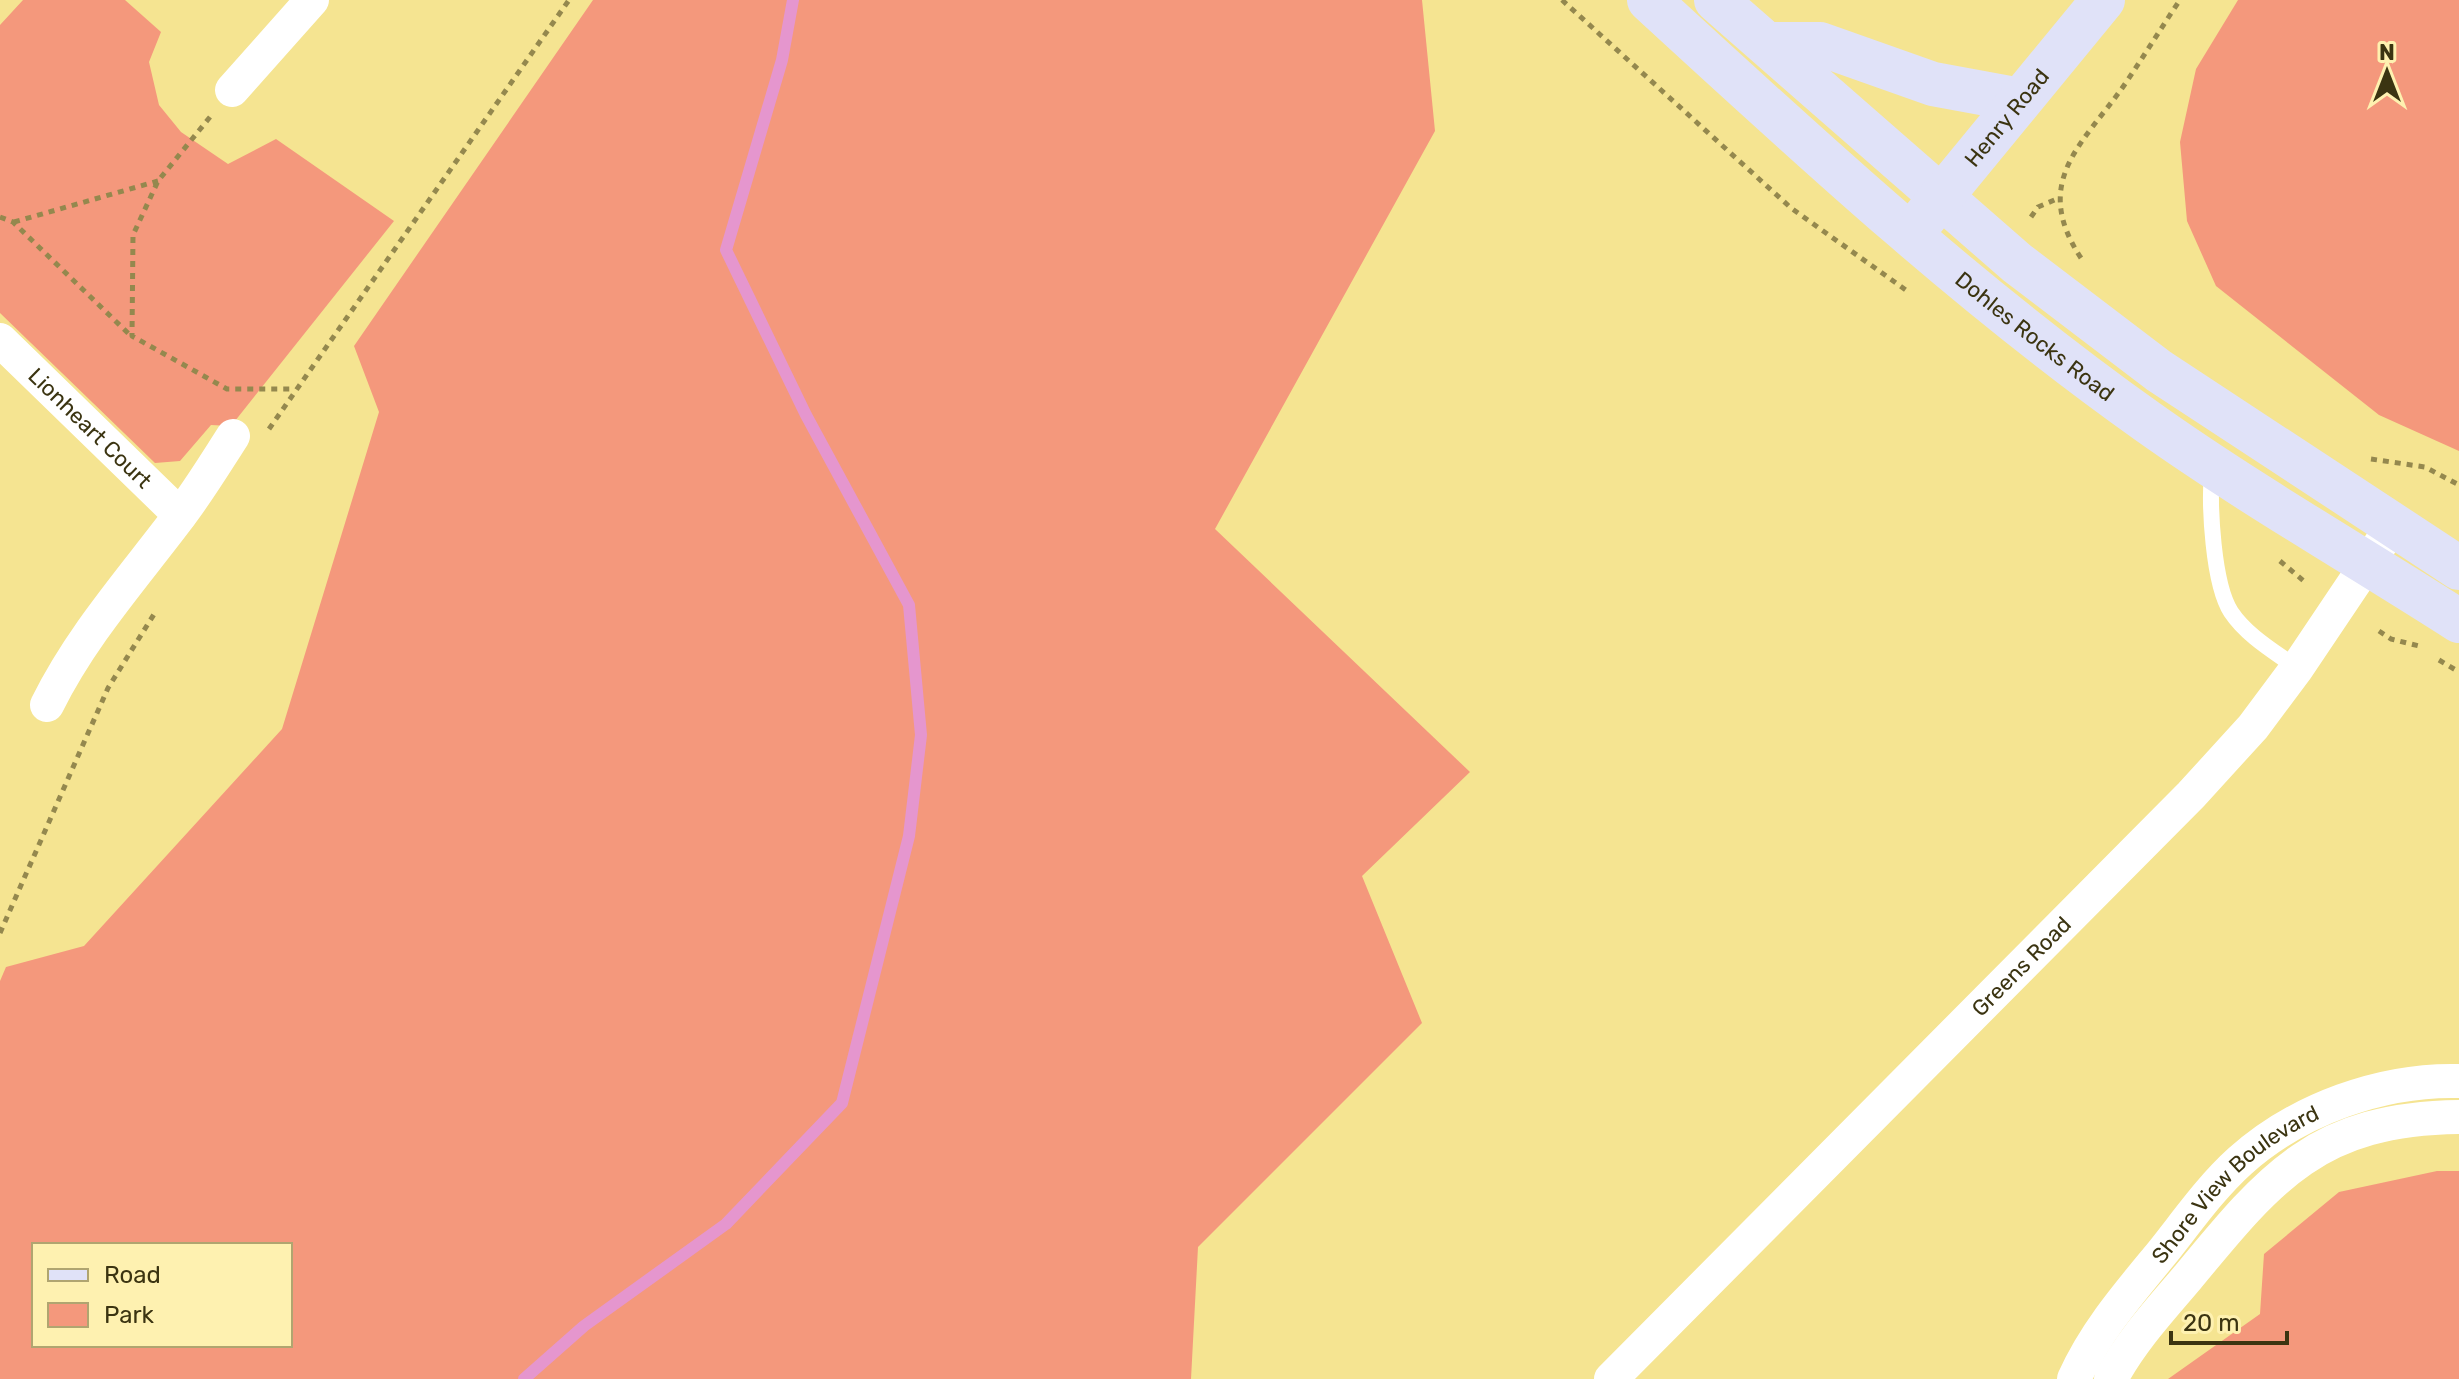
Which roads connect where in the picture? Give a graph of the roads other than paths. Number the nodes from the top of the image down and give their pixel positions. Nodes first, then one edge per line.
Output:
1 (312, 0) edge
2 (1649, 0) edge
3 (1716, 0) edge
4 (2103, 0) edge
5 (1768, 44) junction
6 (232, 90) road end
7 (2020, 100) junction
8 (1941, 196) junction
9 (1911, 236) junction
10 (0, 340) edge
11 (233, 436) dead end
12 (2213, 464) junction
13 (180, 515) junction
14 (2395, 523) junction
15 (2368, 562) junction
16 (2459, 568) edge
17 (2459, 621) edge
18 (2297, 668) junction
19 (47, 705) dead end
20 (2459, 1081) edge
21 (2459, 1117) edge
22 (1611, 1379) edge
23 (2074, 1379) edge
24 (2111, 1379) edge

1 - 6 street
2 - 9 street, Dohles Rocks Road
3 - 5 street, Dohles Rocks Road
4 - 7 street, Henry Road
5 - 7 street
5 - 8 street, Dohles Rocks Road
7 - 8 street, Henry Road
8 - 9 street, Henry Road
8 - 14 street, Dohles Rocks Road
9 - 12 street, Dohles Rocks Road
10 - 13 street, Lionheart Court
11 - 13 street
12 - 15 street, Dohles Rocks Road
12 - 18 lane
13 - 19 street
14 - 15 street, Greens Road
14 - 16 street, Dohles Rocks Road
15 - 17 street, Dohles Rocks Road
15 - 18 street, Greens Road
18 - 22 street, Greens Road
20 - 23 street, Shore View Boulevard
21 - 24 street, Shore View Boulevard

